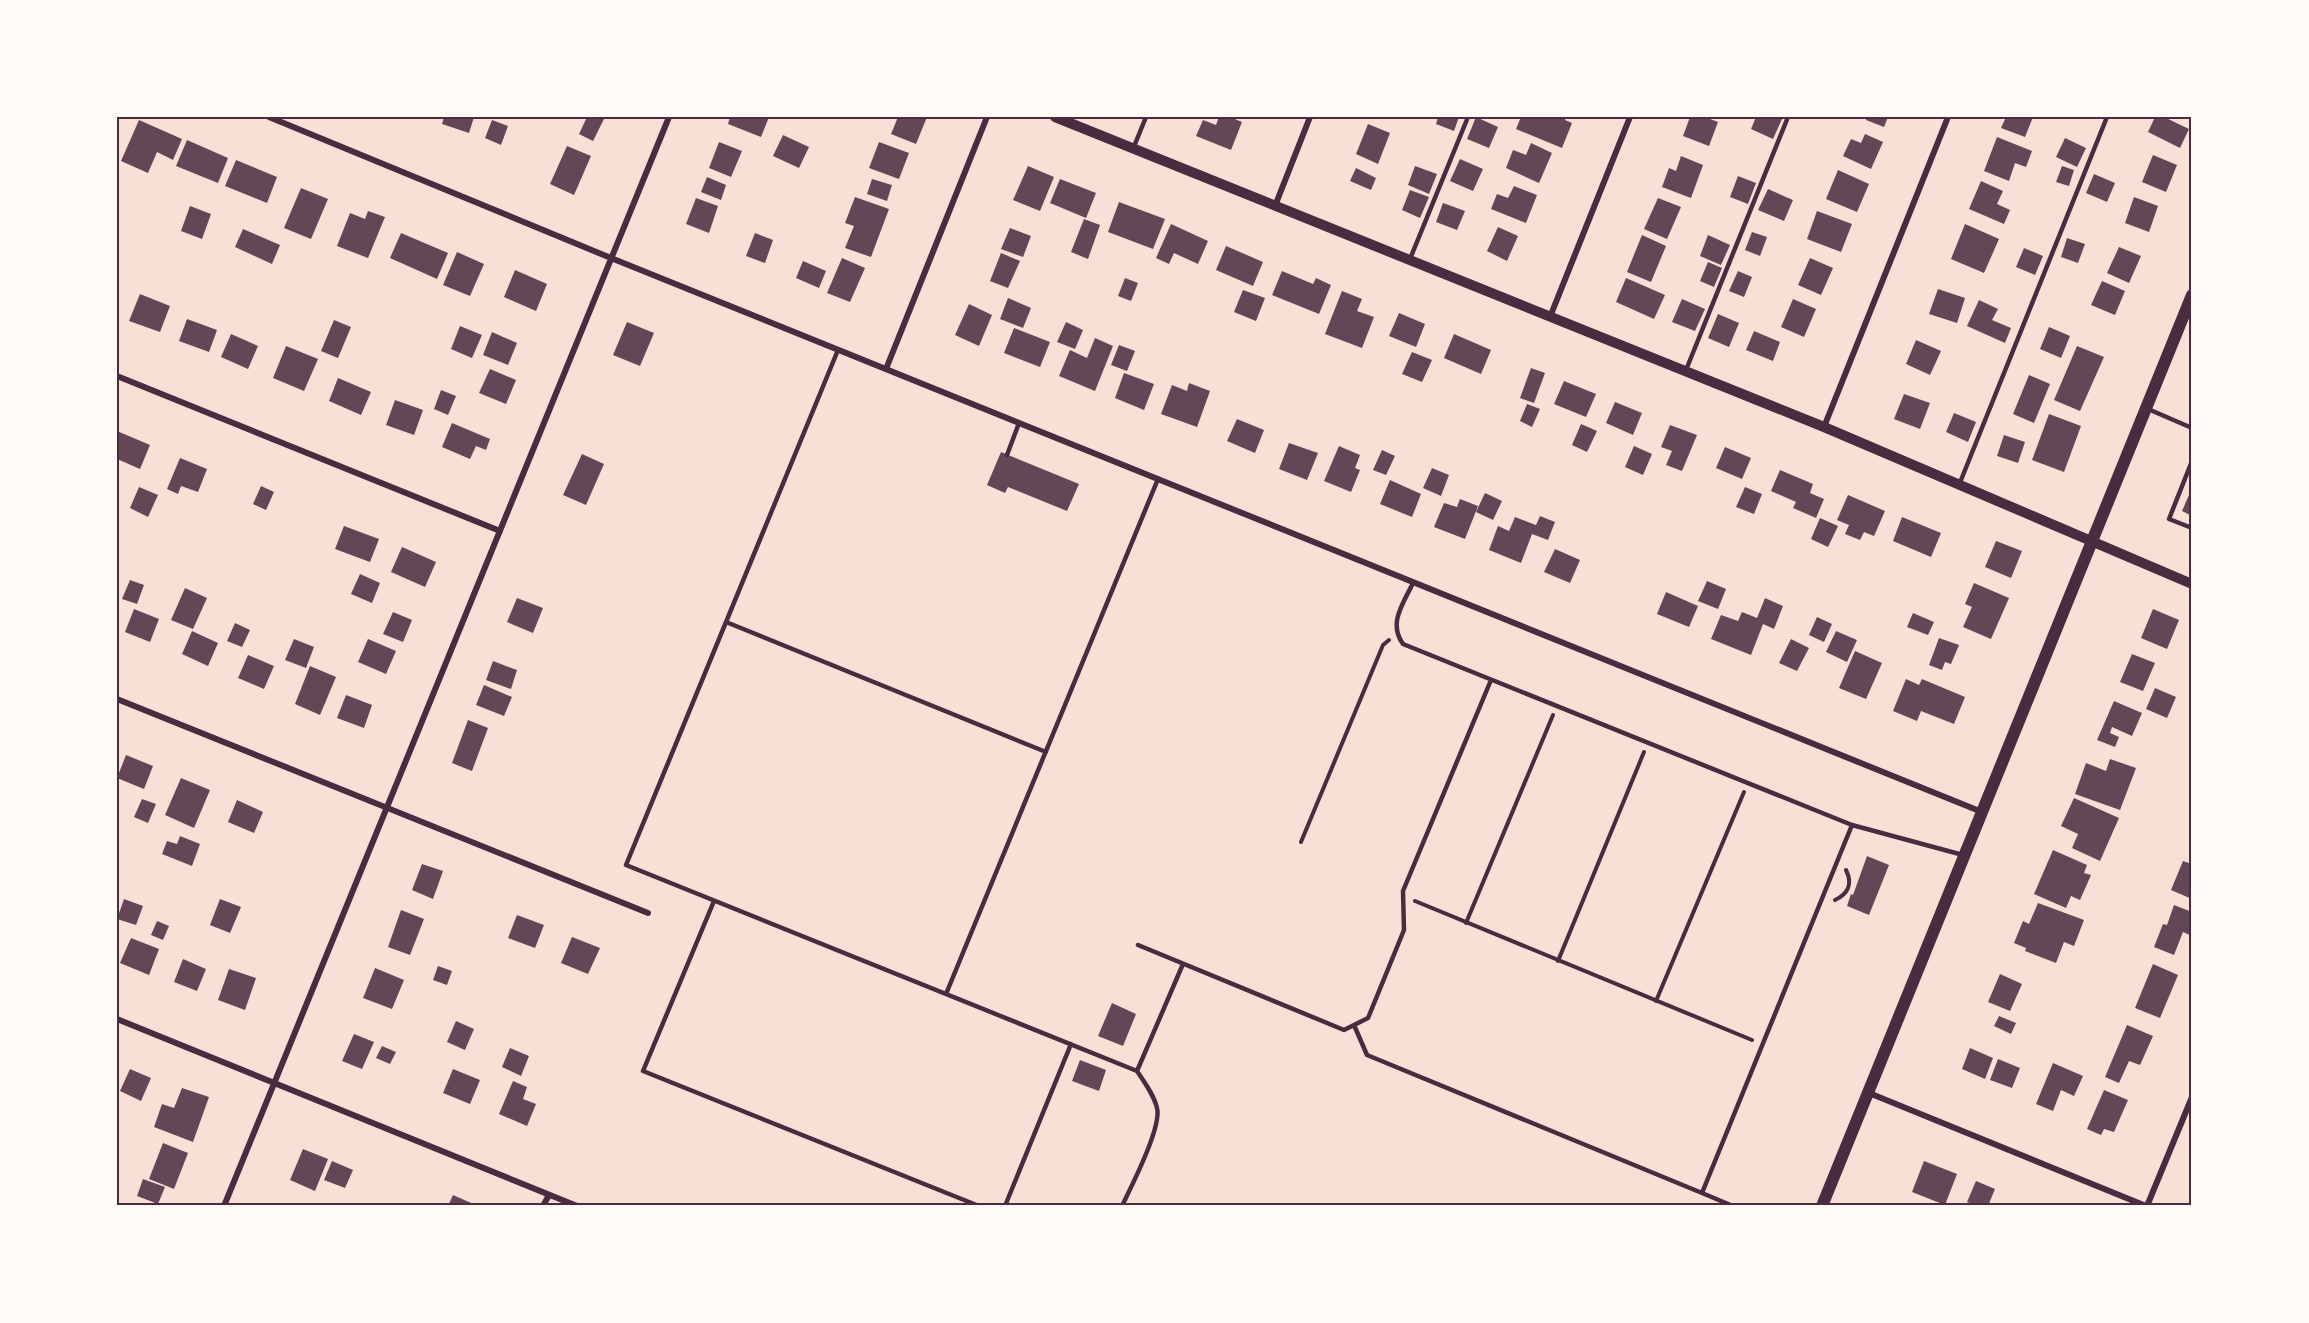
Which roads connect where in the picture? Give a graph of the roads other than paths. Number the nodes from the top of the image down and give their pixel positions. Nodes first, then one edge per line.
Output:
1 (270, 117) edge
2 (669, 117) edge
3 (987, 117) edge
4 (1055, 117) edge
5 (1146, 117) edge
6 (1310, 117) edge
7 (1468, 117) edge
8 (1630, 117) edge
9 (1788, 117) edge
10 (1948, 117) edge
11 (2107, 117) edge
12 (1133, 149) junction
13 (1275, 206) junction
14 (611, 258) junction
15 (1410, 260) junction
16 (2192, 295) edge
17 (1550, 317) junction
18 (838, 350) junction
19 (886, 369) junction
20 (1685, 372) junction
21 (117, 376) edge
22 (2146, 408) junction
23 (1019, 423) junction
24 (1824, 427) junction
25 (2192, 428) edge
26 (1007, 454) dead end
27 (2192, 461) edge
28 (1158, 480) junction
29 (1959, 485) junction
30 (2192, 528) edge
31 (500, 531) junction
32 (2091, 543) junction
33 (1413, 583) junction
34 (2192, 584) edge
35 (726, 622) junction
36 (1491, 680) junction
37 (117, 699) edge
38 (1046, 752) junction
39 (386, 808) junction
40 (1982, 813) junction
41 (1852, 825) junction
42 (1965, 855) junction
43 (714, 901) junction
44 (648, 914) dead end
45 (1138, 945) dead end
46 (1183, 964) junction
47 (946, 994) junction
48 (117, 1019) edge
49 (1354, 1025) junction
50 (1071, 1044) junction
51 (1137, 1071) junction
52 (274, 1083) junction
53 (1869, 1093) junction
54 (2192, 1097) edge
55 (1702, 1193) junction
56 (549, 1195) junction
57 (224, 1206) edge
58 (543, 1206) edge
59 (577, 1206) edge
60 (979, 1206) edge
61 (1005, 1206) edge
62 (1122, 1206) edge
63 (1733, 1206) edge
64 (1822, 1206) edge
65 (2146, 1206) edge

1 - 14 street
2 - 14 street
3 - 19 street
4 - 12 street
5 - 12 lane
6 - 13 street
7 - 15 lane
8 - 17 street
9 - 20 lane
10 - 24 street
11 - 29 lane
12 - 13 street
13 - 15 street
14 - 18 street
14 - 31 street
15 - 17 street
16 - 22 main road
17 - 20 street
18 - 19 street
18 - 35 lane
19 - 23 street
20 - 24 street
21 - 31 street
22 - 25 lane
22 - 32 main road
23 - 26 lane
23 - 28 street
24 - 29 street
27 - 30 lane
28 - 33 street
28 - 38 lane
29 - 32 street
31 - 39 street
32 - 34 street
32 - 40 main road
33 - 36 lane
33 - 40 street
35 - 38 lane
35 - 43 lane
36 - 41 lane
36 - 49 lane
37 - 39 street
38 - 47 lane
39 - 44 street
39 - 52 street
40 - 42 main road
41 - 42 lane
41 - 55 lane
42 - 53 main road
43 - 47 lane
43 - 60 lane
45 - 46 lane
46 - 49 lane
46 - 51 lane
47 - 50 lane
48 - 52 street
49 - 55 lane
50 - 51 lane
50 - 61 lane
51 - 62 lane
52 - 56 street
52 - 57 street
53 - 64 main road
53 - 65 street
54 - 65 street
55 - 63 lane
56 - 58 street
56 - 59 street

